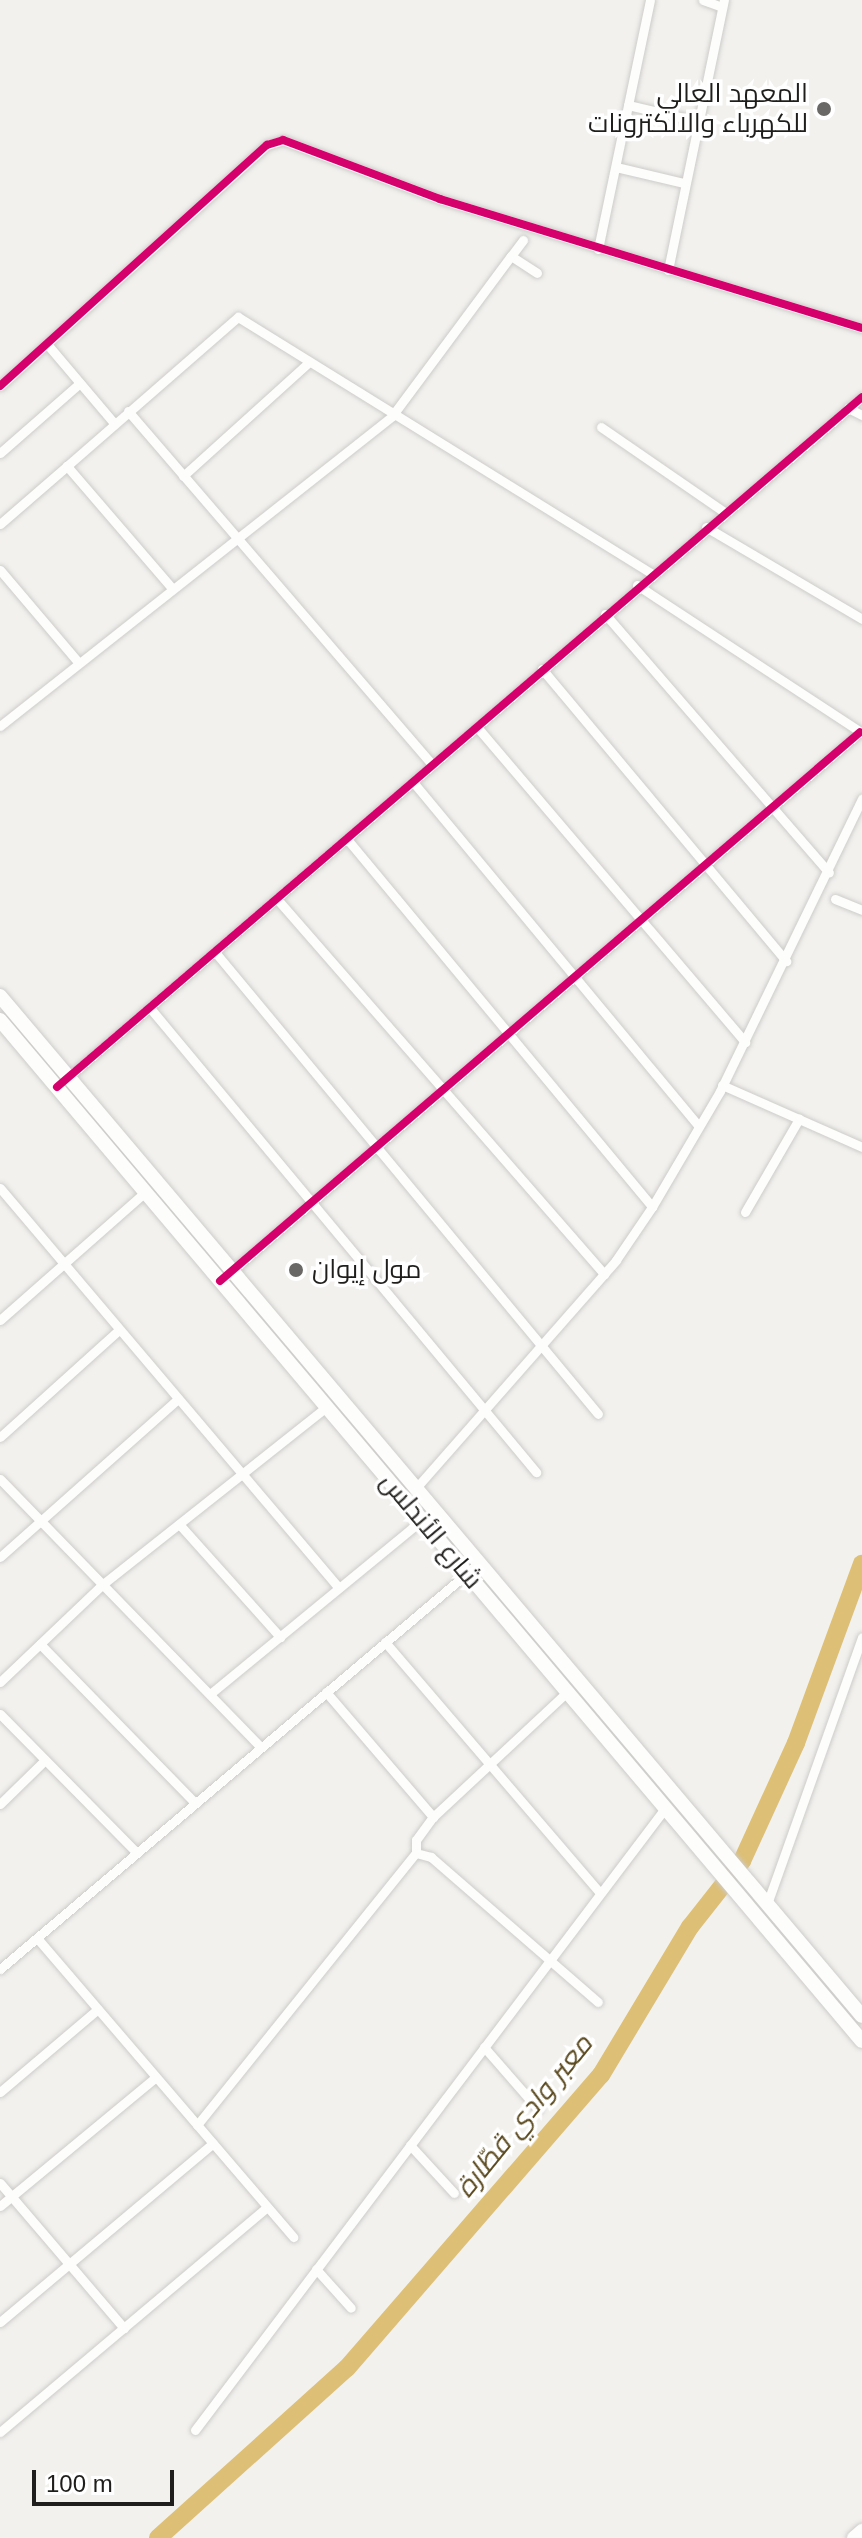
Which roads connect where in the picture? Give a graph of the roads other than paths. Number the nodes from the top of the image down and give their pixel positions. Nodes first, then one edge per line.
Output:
1 (650, 0) edge
2 (703, 0) edge
3 (723, 4) edge
4 (628, 105) junction
5 (697, 121) junction
6 (616, 167) junction
7 (683, 183) junction
8 (523, 240) dead end
9 (598, 249) junction
10 (511, 256) junction
11 (668, 270) junction
12 (537, 273) dead end
13 (862, 328) edge
14 (47, 344) junction
15 (309, 362) junction
16 (80, 383) junction
17 (0, 386) edge
18 (862, 397) edge
19 (848, 408) junction
20 (128, 411) junction
21 (862, 415) edge
22 (392, 416) junction
23 (114, 423) junction
24 (601, 427) dead end
25 (0, 453) edge
26 (67, 466) junction
27 (183, 476) junction
28 (724, 512) junction
29 (0, 524) edge
30 (706, 527) junction
31 (234, 536) junction
32 (0, 570) edge
33 (651, 573) junction
34 (637, 585) junction
35 (171, 587) junction
36 (605, 614) junction
37 (862, 619) edge
38 (78, 662) junction
39 (542, 669) junction
40 (0, 726) edge
41 (477, 727) junction
42 (861, 732) edge
43 (433, 765) junction
44 (413, 782) junction
45 (862, 799) edge
46 (773, 807) junction
47 (347, 839) junction
48 (708, 864) junction
49 (829, 873) junction
50 (277, 899) junction
51 (835, 899) dead end
52 (862, 910) edge
53 (642, 922) junction
54 (215, 952) junction
55 (786, 961) junction
56 (576, 979) junction
57 (0, 996) edge
58 (150, 1008) junction
59 (0, 1020) edge
60 (509, 1036) junction
61 (745, 1042) junction
62 (63, 1082) junction
63 (722, 1085) junction
64 (445, 1091) junction
65 (799, 1119) junction
66 (699, 1126) junction
67 (862, 1147) edge
68 (378, 1148) junction
69 (145, 1192) junction
70 (2, 1193) edge
71 (315, 1202) junction
72 (652, 1207) junction
73 (745, 1212) dead end
74 (64, 1264) junction
75 (233, 1271) junction
76 (604, 1274) junction
77 (220, 1281) junction
78 (0, 1320) edge
79 (119, 1330) junction
80 (543, 1344) junction
81 (178, 1399) junction
82 (326, 1407) junction
83 (487, 1409) junction
84 (598, 1414) dead end
85 (0, 1437) edge
86 (536, 1472) dead end
87 (244, 1474) junction
88 (0, 1479) edge
89 (416, 1488) junction
90 (39, 1519) junction
91 (422, 1520) junction
92 (179, 1524) junction
93 (0, 1557) edge
94 (473, 1568) junction
95 (103, 1584) junction
96 (339, 1588) junction
97 (280, 1637) junction
98 (862, 1637) edge
99 (385, 1642) junction
100 (40, 1644) junction
101 (0, 1682) edge
102 (568, 1691) junction
103 (326, 1692) junction
104 (210, 1694) junction
105 (0, 1714) edge
106 (261, 1747) junction
107 (45, 1760) junction
108 (490, 1764) junction
109 (195, 1803) junction
110 (0, 1804) edge
111 (666, 1807) junction
112 (433, 1817) junction
113 (137, 1853) junction
114 (416, 1853) junction
115 (600, 1893) junction
116 (767, 1904) junction
117 (37, 1938) junction
118 (549, 1961) junction
119 (0, 1969) edge
120 (598, 2002) dead end
121 (98, 2009) junction
122 (862, 2016) edge
123 (862, 2041) edge
124 (484, 2047) junction
125 (156, 2077) junction
126 (0, 2092) edge
127 (538, 2109) dead end
128 (197, 2125) junction
129 (213, 2143) junction
130 (410, 2145) junction
131 (0, 2183) edge
132 (454, 2193) dead end
133 (12, 2197) junction
134 (0, 2206) edge
135 (267, 2207) junction
136 (293, 2237) dead end
137 (69, 2264) junction
138 (316, 2269) junction
139 (351, 2308) dead end
140 (0, 2322) edge
141 (124, 2328) junction
142 (195, 2430) dead end
143 (0, 2432) edge
144 (862, 2531) edge
145 (854, 2538) edge

1 - 4 street
2 - 3 street
3 - 5 street
4 - 5 street
4 - 6 street
5 - 7 street
6 - 7 street
6 - 9 street
7 - 11 street
8 - 10 street
9 - 11 street
9 - 14 street
10 - 12 street
10 - 22 street
11 - 13 street
14 - 16 street
14 - 17 street
15 - 20 street
15 - 22 street
15 - 27 street
16 - 23 street
16 - 25 street
18 - 19 street
19 - 21 street
19 - 28 street
20 - 23 street
20 - 27 street
22 - 31 street
22 - 33 street
23 - 26 street
24 - 28 street
26 - 29 street
26 - 35 street
27 - 31 street
28 - 30 street
30 - 33 street
30 - 37 street
31 - 35 street
31 - 43 street
32 - 38 street
33 - 34 street
34 - 36 street
34 - 42 street
35 - 38 street
36 - 39 street
36 - 46 street
38 - 40 street
39 - 41 street
39 - 48 street
41 - 43 street
41 - 53 street
42 - 46 street
43 - 44 street
44 - 47 street
44 - 56 street
45 - 49 street
46 - 48 street
46 - 49 street
47 - 50 street
47 - 60 street
48 - 53 street
48 - 55 street
49 - 55 street
50 - 54 street
50 - 64 street
51 - 52 street
53 - 56 street
53 - 61 street
54 - 58 street
54 - 68 street
55 - 61 street
56 - 60 street
56 - 66 street
57 - 62 main road, شارع الأندلس
58 - 62 street
58 - 71 street
59 - 62 main road, شارع الأندلس
60 - 64 street
60 - 72 street
61 - 63 street
62 - 69 main road, شارع الأندلس
62 - 75 main road, شارع الأندلس
63 - 65 street
63 - 66 street
64 - 68 street
64 - 76 street
65 - 67 street
65 - 73 street
66 - 72 street
68 - 71 street
68 - 80 street
69 - 74 street
69 - 77 main road, شارع الأندلس
70 - 74 street
71 - 75 street
71 - 83 street
72 - 76 street
74 - 78 street
74 - 79 street
75 - 77 street
75 - 89 main road, شارع الأندلس
76 - 80 street
77 - 82 main road, شارع الأندلس
79 - 81 street
79 - 85 street
80 - 83 street
80 - 84 street
81 - 87 street
81 - 90 street
82 - 87 street
82 - 91 main road, شارع الأندلس
83 - 86 street
83 - 89 street
87 - 92 street
87 - 96 street
88 - 90 street
89 - 94 main road, شارع الأندلس
90 - 93 street
90 - 95 street
91 - 94 main road, شارع الأندلس
91 - 96 street
92 - 95 street
92 - 97 street
94 - 99 street
94 - 102 main road, شارع الأندلس
94 - 116 main road, شارع الأندلس
95 - 100 street
95 - 104 street
96 - 97 street
97 - 104 street
98 - 116 street
99 - 103 street
99 - 108 street
100 - 101 street
100 - 109 street
102 - 108 street
102 - 111 main road, شارع الأندلس
103 - 106 street
103 - 112 street
104 - 106 street
105 - 107 street
106 - 109 street
107 - 110 street
107 - 113 street
108 - 112 street
108 - 115 street
109 - 113 street
111 - 115 street
111 - 123 main road, شارع الأندلس
112 - 114 street
113 - 117 street
114 - 118 street
114 - 128 street
115 - 118 street
116 - 122 main road, شارع الأندلس
117 - 119 street
117 - 121 street
118 - 120 street
118 - 124 street
121 - 125 street
121 - 126 street
124 - 127 street
124 - 130 street
125 - 128 street
125 - 133 street
128 - 129 street
129 - 135 street
129 - 137 street
130 - 132 street
130 - 138 street
131 - 133 street
133 - 134 street
133 - 137 street
135 - 136 street
135 - 141 street
137 - 140 street
137 - 141 street
138 - 139 street
138 - 142 street
141 - 143 street
144 - 145 main road

